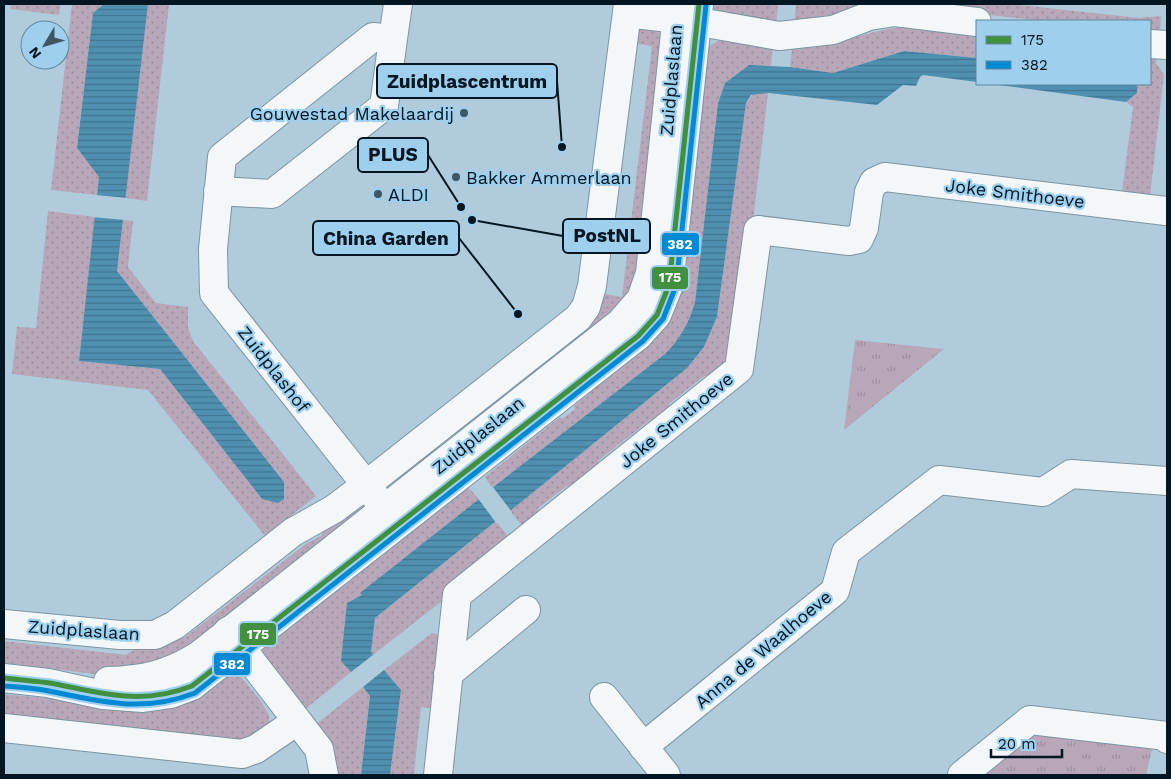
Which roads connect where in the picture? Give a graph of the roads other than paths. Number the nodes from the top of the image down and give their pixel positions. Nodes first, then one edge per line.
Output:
1 (398, 4) edge
2 (627, 8) edge
3 (928, 10) edge
4 (688, 12) edge
5 (976, 22) edge
6 (393, 39) junction
7 (1151, 44) edge
8 (1167, 45) edge
9 (218, 191) junction
10 (1167, 214) edge
11 (1167, 481) edge
12 (366, 485) junction
13 (392, 517) junction
14 (526, 610) dead end
15 (4, 624) edge
16 (235, 640) junction
17 (448, 674) junction
18 (4, 678) edge
19 (604, 697) dead end
20 (297, 721) junction
21 (4, 728) edge
22 (1167, 735) edge
23 (644, 747) junction
24 (324, 775) edge
25 (438, 775) edge
26 (666, 775) edge
27 (962, 775) edge

1 - 6 street
2 - 4 street
2 - 12 street, Zuidplaslaan
3 - 4 street
3 - 5 street
4 - 13 street, Zuidplaslaan
6 - 9 street, Zuidplashof
6 - 9 street
7 - 8 street
9 - 12 street, Zuidplashof
10 - 17 street, Joke Smithoeve
11 - 23 street, Anna de Waalhoeve
12 - 13 street, Zuidplashof
12 - 15 street, Zuidplaslaan
13 - 16 street, Zuidplaslaan
14 - 17 street
16 - 18 street, Zuidplaslaan
16 - 20 street
17 - 25 street
19 - 23 street
20 - 21 street
20 - 24 street
22 - 27 street
23 - 26 street

